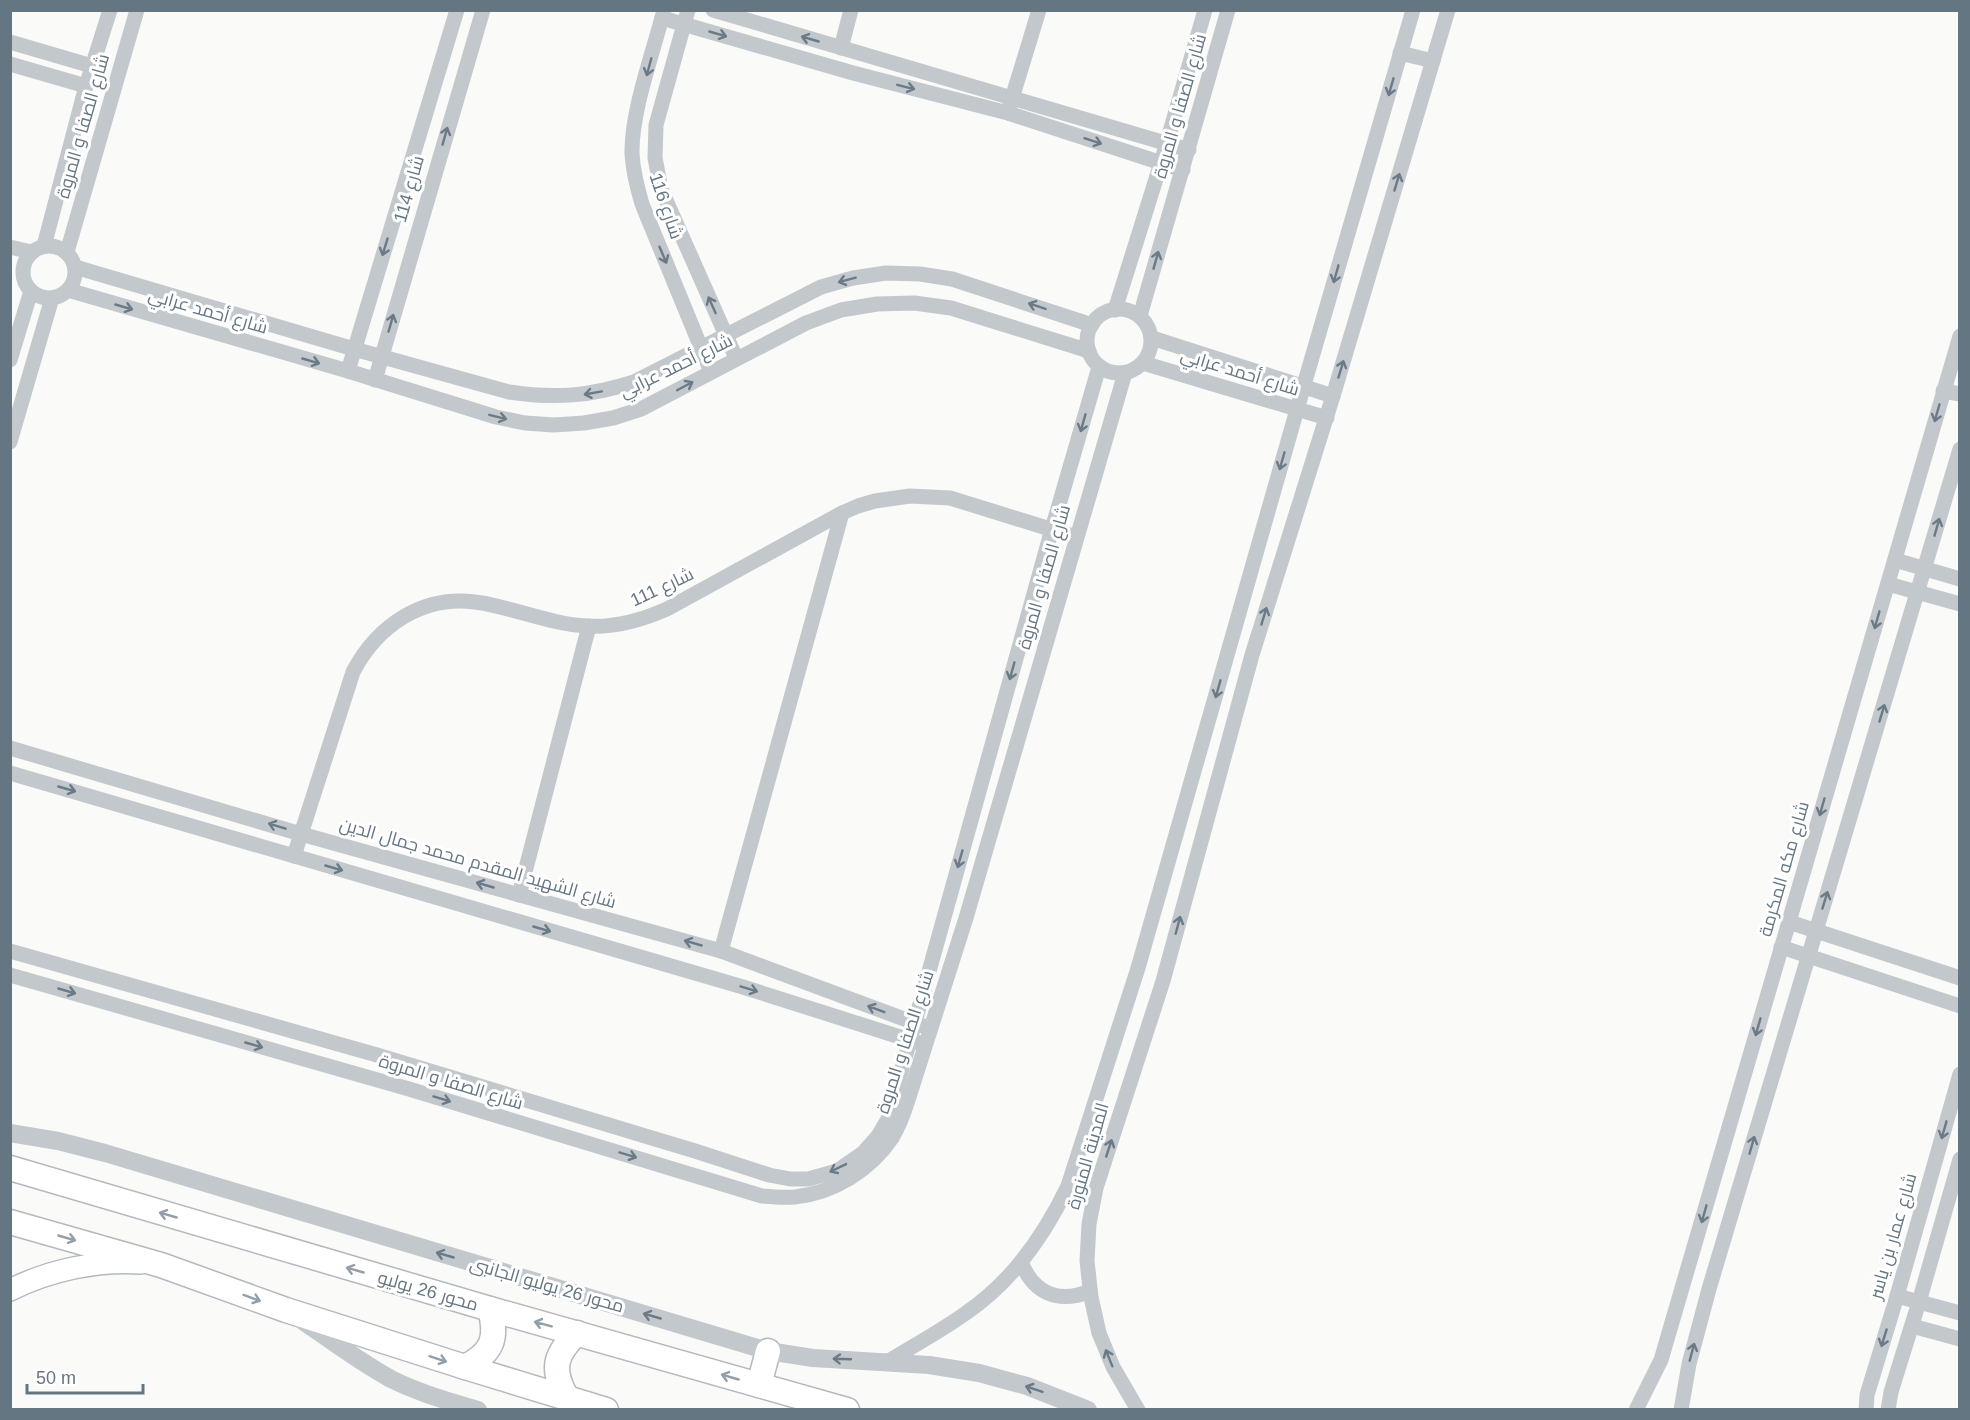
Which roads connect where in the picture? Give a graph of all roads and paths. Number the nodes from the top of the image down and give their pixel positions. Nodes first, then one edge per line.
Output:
1 (110, 10) edge
2 (137, 10) edge
3 (457, 10) edge
4 (483, 10) edge
5 (713, 10) edge
6 (851, 10) edge
7 (1039, 10) edge
8 (1205, 10) edge
9 (1228, 10) edge
10 (1413, 10) edge
11 (1448, 10) edge
12 (663, 14) edge
13 (686, 17) edge
14 (10, 42) edge
15 (841, 48) junction
16 (1400, 53) junction
17 (1433, 61) junction
18 (10, 64) edge
19 (92, 66) junction
20 (441, 66) junction
21 (464, 71) junction
22 (86, 87) junction
23 (1012, 98) junction
24 (1008, 113) junction
25 (1167, 142) junction
26 (1189, 150) junction
27 (1161, 164) junction
28 (1183, 170) junction
29 (10, 247) edge
30 (38, 249) junction
31 (67, 252) junction
32 (75, 267) junction
33 (17, 275) edge
34 (68, 290) junction
35 (31, 291) junction
36 (52, 298) junction
37 (1115, 310) junction
38 (1140, 316) junction
39 (1092, 325) junction
40 (726, 336) junction
41 (1959, 336) edge
42 (1152, 338) junction
43 (702, 348) junction
44 (354, 349) junction
45 (1089, 351) junction
46 (382, 356) junction
47 (736, 358) junction
48 (10, 360) edge
49 (1143, 363) junction
50 (1099, 366) junction
51 (348, 371) junction
52 (711, 372) junction
53 (1125, 373) junction
54 (375, 380) junction
55 (1304, 385) junction
56 (1943, 391) junction
57 (1959, 394) edge
58 (1334, 396) junction
59 (1297, 409) junction
60 (1327, 418) junction
61 (10, 442) edge
62 (1959, 449) edge
63 (842, 513) junction
64 (1052, 529) junction
65 (1076, 537) junction
66 (1895, 560) junction
67 (1925, 569) junction
68 (1959, 579) edge
69 (1888, 584) junction
70 (1918, 592) junction
71 (1959, 604) edge
72 (589, 626) junction
73 (1230, 648) junction
74 (1252, 655) junction
75 (10, 748) edge
76 (10, 773) edge
77 (301, 834) junction
78 (294, 856) junction
79 (519, 895) junction
80 (1789, 922) junction
81 (1816, 931) junction
82 (1781, 947) junction
83 (10, 951) edge
84 (721, 951) junction
85 (1809, 956) junction
86 (1136, 973) junction
87 (10, 975) edge
88 (1959, 978) edge
89 (1163, 981) junction
90 (1959, 1006) edge
91 (914, 1023) junction
92 (931, 1029) junction
93 (909, 1040) junction
94 (926, 1045) junction
95 (1747, 1065) junction
96 (1774, 1072) junction
97 (1959, 1074) edge
98 (470, 1083) junction
99 (1764, 1104) junction
100 (463, 1105) junction
101 (1735, 1105) junction
102 (1760, 1119) junction
103 (10, 1133) edge
104 (885, 1138) junction
105 (1959, 1159) edge
106 (10, 1168) edge
107 (790, 1179) junction
108 (1712, 1185) junction
109 (1739, 1191) junction
110 (786, 1197) junction
111 (10, 1222) edge
112 (1021, 1262) junction
113 (160, 1265) junction
114 (10, 1290) edge
115 (1682, 1290) junction
116 (1090, 1291) junction
117 (1707, 1296) junction
118 (1897, 1296) junction
119 (1919, 1302) junction
120 (490, 1309) junction
121 (286, 1310) junction
122 (1959, 1313) edge
123 (1912, 1326) junction
124 (577, 1333) junction
125 (1959, 1339) edge
126 (768, 1351) junction
127 (887, 1362) junction
128 (465, 1367) junction
129 (759, 1385) junction
130 (567, 1398) junction
131 (478, 1410) edge
132 (606, 1410) edge
133 (847, 1410) edge
134 (1088, 1410) edge
135 (1138, 1410) edge
136 (1636, 1410) edge
137 (1681, 1410) edge
138 (1866, 1410) edge
139 (1888, 1410) edge

1 - 19 street, شارع الصفا و المروة
2 - 31 street, شارع الصفا و المروة
3 - 20 street, شارع 114
4 - 21 street, شارع 114
15 -> 5 street
6 - 15 street
7 - 23 street
8 - 25 street, شارع الصفا و المروة
9 - 26 street, شارع الصفا و المروة
10 - 16 street
11 - 17 street, المدينة المنورة
12 - 13 street
12 -> 43 street, شارع 116
13 -> 24 street
40 -> 13 street, شارع 116
14 - 19 street
15 - 23 street
16 - 17 street
16 -> 55 street
58 -> 17 street, المدينة المنورة
18 - 22 street
19 - 22 street, شارع الصفا و المروة
20 - 21 street
20 -> 44 street, شارع 114
46 -> 21 street, شارع 114
22 - 30 street, شارع الصفا و المروة
23 - 24 street
23 - 25 street
24 -> 27 street
25 - 26 street
25 - 27 street, شارع الصفا و المروة
26 - 28 street, شارع الصفا و المروة
27 - 28 street
27 - 37 street, شارع الصفا و المروة
38 -> 28 street, شارع الصفا و المروة
29 - 30 street
30 - 31 street
30 - 33 street
31 - 32 street
32 - 34 street
32 - 44 street, شارع أحمد عرابي
33 - 35 street
34 - 36 street
34 -> 51 street, شارع أحمد عرابي
35 - 36 street
35 - 48 street
36 - 61 street
37 - 38 street
37 - 39 street
38 - 42 street
39 -> 40 street, شارع أحمد عرابي
39 - 45 street
40 - 43 street, شارع أحمد عرابي
40 - 47 street, شارع 116
41 - 56 street, شارع مكه المكرمة
42 - 49 street
42 - 55 street, شارع أحمد عرابي
43 -> 46 street, شارع أحمد عرابي
43 - 52 street, شارع 116
44 - 46 street, شارع أحمد عرابي
44 - 51 street, شارع 114
45 - 47 street, شارع أحمد عرابي
45 - 50 street
46 - 54 street, شارع 114
47 - 52 street, شارع أحمد عرابي
49 - 53 street
49 - 59 street, شارع أحمد عرابي
50 - 53 street
50 -> 64 street, شارع الصفا و المروة
51 - 54 street, شارع أحمد عرابي
54 -> 52 street, شارع أحمد عرابي
53 - 65 street, شارع الصفا و المروة
55 - 58 street, شارع أحمد عرابي
55 - 59 street
56 - 57 street
56 -> 66 street, شارع مكه المكرمة
58 - 60 street, المدينة المنورة
59 - 60 street, شارع أحمد عرابي
59 -> 73 street
74 -> 60 street, المدينة المنورة
67 -> 62 street
63 - 64 street, شارع 111
63 - 72 street, شارع 111
63 - 84 street
64 - 65 street, شارع 111
64 -> 91 street, شارع الصفا و المروة
65 - 92 street, شارع الصفا و المروة
66 - 67 street
66 - 69 street, شارع مكه المكرمة
67 - 68 street
67 - 70 street
69 - 70 street
69 -> 80 street, شارع مكه المكرمة
70 - 71 street
81 -> 70 street
72 - 77 street, شارع 111
72 - 79 street
73 - 74 street
73 -> 86 street
89 -> 74 street, المدينة المنورة
77 -> 75 street, شارع الشهيد المقدم محمد جمال الدين
76 -> 78 street
77 - 78 street, شارع 111
79 -> 77 street, شارع الشهيد المقدم محمد جمال الدين
78 -> 93 street
84 -> 79 street, شارع الشهيد المقدم محمد جمال الدين
80 - 81 street
80 - 82 street, شارع مكه المكرمة
81 - 85 street
81 - 88 street
82 - 85 street
82 -> 95 street, شارع مكه المكرمة
83 - 98 street, شارع الصفا و المروة
91 -> 84 street, شارع الشهيد المقدم محمد جمال الدين
85 - 90 street
85 - 96 street
86 - 89 street
86 - 112 street
87 -> 100 street, شارع الصفا و المروة
116 -> 89 street, المدينة المنورة
91 - 92 street, شارع الشهيد المقدم محمد جمال الدين
91 - 93 street, شارع الصفا و المروة
92 - 94 street, شارع الصفا و المروة
93 - 94 street
93 - 104 street, شارع الصفا و المروة
94 - 104 street, شارع الصفا و المروة
95 - 96 street
95 - 101 street, شارع مكه المكرمة
96 - 99 street
97 -> 118 street, شارع عمار بن ياسر
98 - 100 street
98 - 107 street, شارع الصفا و المروة
99 - 101 street
99 - 102 street
100 -> 110 street, شارع الصفا و المروة
101 - 102 street
101 - 108 street, شارع مكه المكرمة
109 -> 102 street
126 -> 103 street, محور 26 يوليو الجانبى
104 -> 107 street, شارع الصفا و المروة
104 - 110 street, شارع الصفا و المروة
105 - 119 street
120 -> 106 highway, محور 26 يوليو
107 - 110 street
108 - 109 street
108 -> 115 street, شارع مكه المكرمة
109 - 117 street
111 -> 113 highway
112 - 116 street
112 - 127 street
113 - 114 main road
113 -> 121 highway
115 - 117 street
115 - 136 street, شارع مكه المكرمة
135 -> 116 street, المدينة المنورة
137 -> 117 street
118 - 119 street
118 -> 138 street, شارع عمار بن ياسر
119 - 122 street
119 - 123 street
124 -> 120 highway, محور 26 يوليو
120 - 128 highway
121 -> 128 highway
121 - 131 street
123 - 125 street
123 - 139 street
129 -> 124 highway, محور 26 يوليو
124 - 130 highway
127 -> 126 street, محور 26 يوليو الجانبى
126 - 129 highway
134 -> 127 street, محور 26 يوليو الجانبى
128 - 130 highway
129 - 133 highway, محور 26 يوليو
130 - 132 highway

